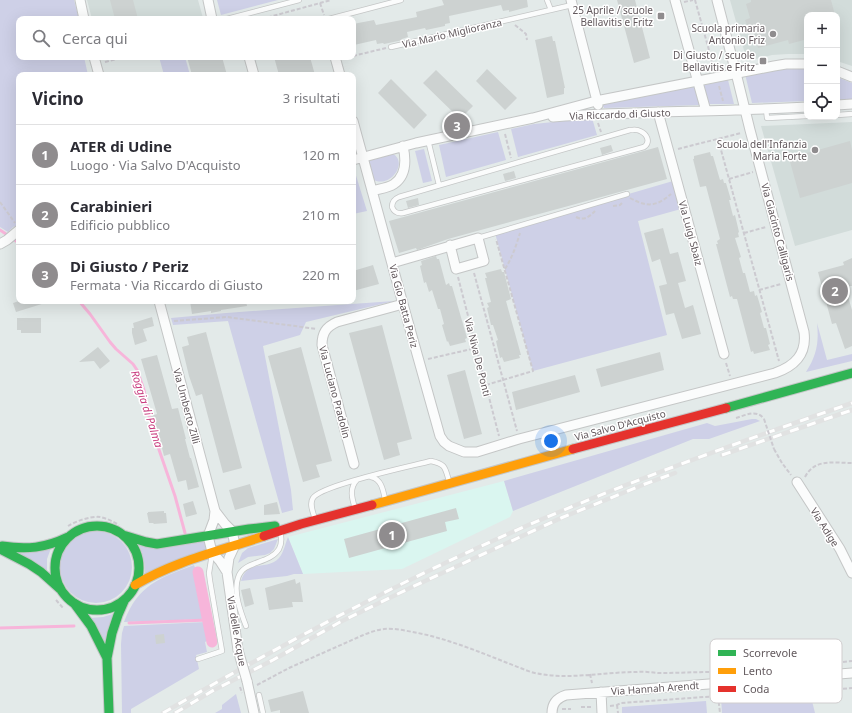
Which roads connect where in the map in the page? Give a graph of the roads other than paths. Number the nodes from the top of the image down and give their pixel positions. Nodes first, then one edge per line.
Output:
1 (80, 0) edge
2 (208, 0) edge
3 (299, 0) edge
4 (401, 0) edge
5 (547, 0) edge
6 (675, 0) edge
7 (717, 0) edge
8 (572, 2) edge
9 (551, 10) junction
10 (83, 16) edge
11 (211, 16) edge
12 (238, 16) edge
13 (340, 16) edge
14 (391, 47) road end
15 (97, 60) edge
16 (250, 60) edge
17 (336, 60) edge
18 (804, 64) edge
19 (99, 72) edge
20 (253, 72) edge
21 (339, 72) edge
22 (736, 73) junction
23 (840, 73) edge
24 (852, 77) edge
25 (697, 81) junction
26 (596, 101) junction
27 (852, 104) edge
28 (840, 105) edge
29 (804, 107) edge
30 (766, 109) junction
31 (745, 110) junction
32 (706, 111) junction
33 (658, 112) junction
34 (600, 114) junction
35 (852, 114) edge
36 (840, 115) edge
37 (804, 116) edge
38 (534, 118) junction
39 (356, 132) edge
40 (428, 140) junction
41 (403, 146) junction
42 (363, 156) junction
43 (356, 159) edge
44 (439, 185) junction
45 (372, 191) junction
46 (627, 194) dead end
47 (16, 229) edge
48 (478, 238) junction
49 (3, 242) edge
50 (450, 245) junction
51 (392, 263) junction
52 (161, 304) edge
53 (403, 304) junction
54 (724, 354) road end
55 (852, 373) edge
56 (501, 445) joint
57 (354, 464) dead end
58 (366, 477) junction
59 (359, 479) junction
60 (450, 483) junction
61 (799, 486) road end
62 (386, 500) junction
63 (355, 508) junction
64 (215, 511) junction
65 (315, 520) junction
66 (279, 528) junction
67 (121, 530) junction
68 (69, 531) junction
69 (232, 532) junction
70 (208, 536) junction
71 (235, 545) junction
72 (0, 546) edge
73 (0, 549) edge
74 (212, 552) junction
75 (227, 572) junction
76 (852, 573) edge
77 (135, 585) junction
78 (62, 590) junction
79 (125, 598) junction
80 (73, 602) junction
81 (246, 626) dead end
82 (107, 658) junction
83 (198, 660) dead end
84 (852, 673) edge
85 (842, 674) edge
86 (710, 684) edge
87 (601, 692) junction
88 (259, 695) dead end
89 (599, 710) edge
90 (554, 711) edge
91 (109, 713) edge
92 (254, 713) edge
93 (263, 713) edge

1 - 10 street
2 - 11 street
3 - 12 lane
4 - 13 lane
5 - 9 lane
6 - 25 street
7 - 22 street
8 - 9 lane, Via Mario Miglioranza
8 - 26 street, Via Mario Miglioranza
9 - 14 lane, Via Mario Miglioranza
15 - 19 street
16 - 20 street
17 - 21 street
18 - 22 street, Via Riccardo di Giusto
22 - 25 street, Via Riccardo di Giusto
22 - 31 street
23 - 24 street
25 - 26 street, Via Riccardo di Giusto
25 - 32 street
26 - 34 street, Via Mario Miglioranza
26 - 38 street, Via Riccardo di Giusto
27 - 28 street
29 - 30 street, Via Riccardo di Giusto
30 - 31 street, Via Riccardo di Giusto
30 - 37 lane
31 - 32 street, Via Riccardo di Giusto
31 - 56 street, Via Giacinto Calligaris
32 - 33 street, Via Riccardo di Giusto
33 - 34 street, Via Riccardo di Giusto
33 - 54 street, Via Luigi Sbaiz
34 - 38 street, Via Riccardo di Giusto
35 - 36 lane
38 - 40 street, Via Riccardo di Giusto
39 - 42 street, Via Gio Batta Periz
40 - 41 street, Via Riccardo di Giusto
40 - 44 lane
41 - 42 street, Via Riccardo di Giusto
41 - 45 street
42 - 43 street, Via Riccardo di Giusto
42 - 45 street, Via Gio Batta Periz
44 - 44 lane
45 - 51 street, Via Gio Batta Periz
46 - 48 lane
47 - 49 street
48 - 50 street
48 - 50 street
50 - 51 street
51 - 53 street, Via Gio Batta Periz
52 - 64 street, Via Umberto Zilli
53 - 56 street, Via Gio Batta Periz
53 - 57 street, Via Luciano Pradolin
55 - 60 street, Via Salvo D'Acquisto
58 - 59 lane
58 - 60 lane
58 - 62 lane
59 - 63 lane
59 - 65 lane
60 - 62 street, Via Salvo D'Acquisto
61 - 76 street, Via Adige
62 - 63 street, Via Salvo D'Acquisto
63 - 65 street, Via Salvo D'Acquisto
64 - 69 street, Via Umberto Zilli
64 - 70 street, Via Umberto Zilli
65 - 66 street, Via Salvo D'Acquisto
66 - 69 street, Via Salvo D'Acquisto
66 - 71 street, Via Salvo D'Acquisto
66 - 81 lane
67 - 68 street
67 - 70 street, Via Salvo D'Acquisto
67 - 77 street
68 - 72 street
68 - 78 street
69 - 70 street, Via Salvo D'Acquisto
69 - 71 street
70 - 74 street
71 - 74 street, Via Salvo D'Acquisto
71 - 75 street, Via delle Acque
73 - 78 street
74 - 75 street, Via delle Acque
74 - 77 street, Via Salvo D'Acquisto
74 - 83 lane
75 - 92 street, Via delle Acque, bridge
77 - 79 street
78 - 80 street
79 - 80 street
79 - 82 street
80 - 82 street
82 - 91 street
84 - 85 street, Via Hannah Arendt
86 - 87 street, Via Hannah Arendt
87 - 89 street
87 - 90 street, Via Hannah Arendt
88 - 93 lane

